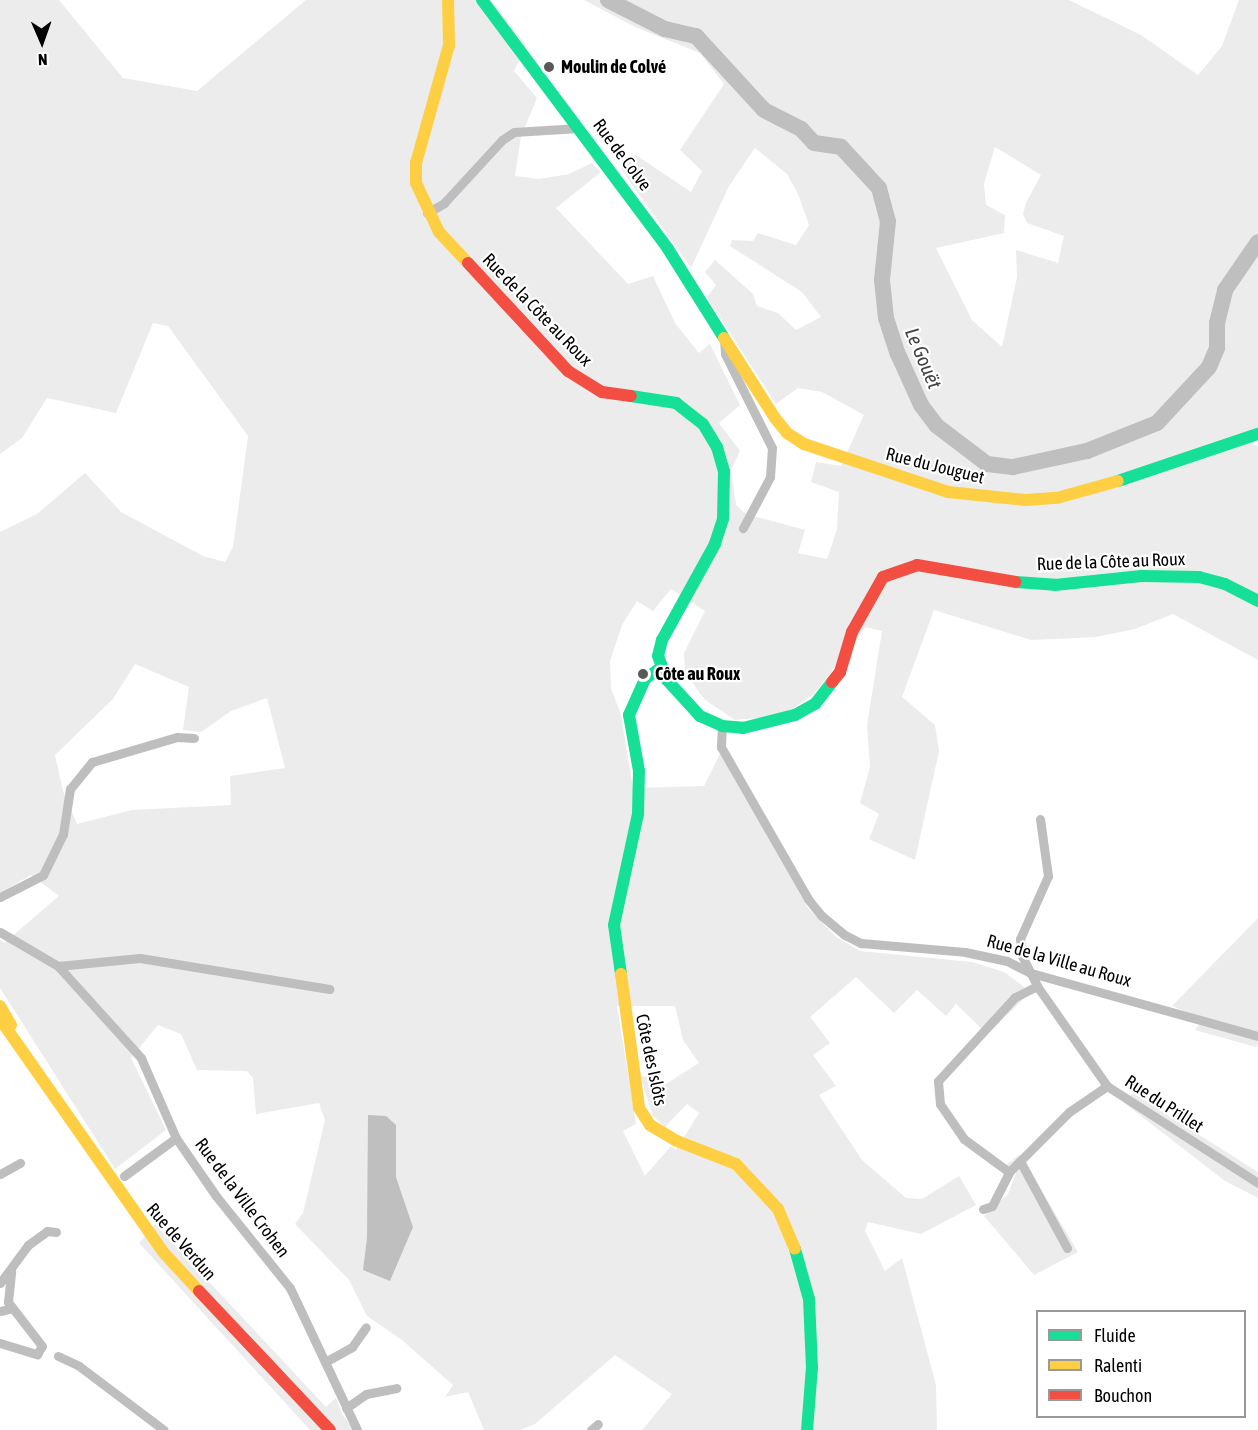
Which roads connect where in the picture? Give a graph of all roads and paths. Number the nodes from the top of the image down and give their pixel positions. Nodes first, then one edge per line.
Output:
1 (448, 0) edge
2 (482, 0) edge
3 (579, 128) junction
4 (427, 213) junction
5 (726, 336) junction
6 (1258, 434) edge
7 (743, 528) dead end
8 (1258, 601) edge
9 (659, 669) junction
10 (722, 726) junction
11 (194, 738) dead end
12 (1040, 819) dead end
13 (0, 897) edge
14 (0, 932) edge
15 (58, 966) junction
16 (1031, 973) junction
17 (1037, 986) junction
18 (329, 989) dead end
19 (0, 1006) edge
20 (0, 1019) edge
21 (1258, 1036) edge
22 (29, 1057) junction
23 (1107, 1086) junction
24 (176, 1138) junction
25 (1020, 1161) junction
26 (20, 1163) dead end
27 (1009, 1172) junction
28 (0, 1174) edge
29 (124, 1176) dead end
30 (1258, 1183) edge
31 (983, 1209) dead end
32 (56, 1232) dead end
33 (1067, 1248) dead end
34 (10, 1271) junction
35 (0, 1283) edge
36 (13, 1308) junction
37 (0, 1311) edge
38 (366, 1327) dead end
39 (0, 1344) edge
40 (58, 1356) dead end
41 (325, 1362) junction
42 (396, 1388) dead end
43 (346, 1407) junction
44 (164, 1430) edge
45 (330, 1430) edge
46 (357, 1430) edge
47 (807, 1430) edge

1 - 4 main road, Rue de la Côte au Roux
2 - 3 main road, Rue de Colve
3 - 4 street
3 - 5 main road, Rue de Colve
4 - 9 main road, Rue de la Côte au Roux
5 - 6 main road, Rue du Jouguet
5 - 7 street
8 - 10 main road, Rue de la Côte au Roux
9 - 10 main road, Rue de la Côte au Roux
9 - 47 main road, Côte des Islôts
10 - 16 street, Rue de la Ville au Roux
11 - 13 street
12 - 16 street, Rue du Prillet
14 - 15 street, Rue de la Ville Crohen
15 - 18 street
15 - 24 street, Rue de la Ville Crohen
16 - 17 street, Rue du Prillet
16 - 21 street, Rue de la Ville au Roux
17 - 23 street, Rue du Prillet
17 - 27 street
19 - 22 main road, Rue de Verdun
20 - 22 main road, Rue de Verdun
22 - 45 main road, Rue de Verdun
23 - 25 street
23 - 30 street, Rue du Prillet
24 - 29 street
24 - 41 street, Rue de la Ville Crohen
25 - 27 street
25 - 33 street
26 - 28 street
27 - 31 street
32 - 34 street
34 - 35 street
34 - 36 street
36 - 37 street
36 - 39 street
38 - 41 street
40 - 44 street
41 - 43 street, Rue de la Ville Crohen
42 - 43 street
43 - 46 street, Rue de la Ville Crohen

